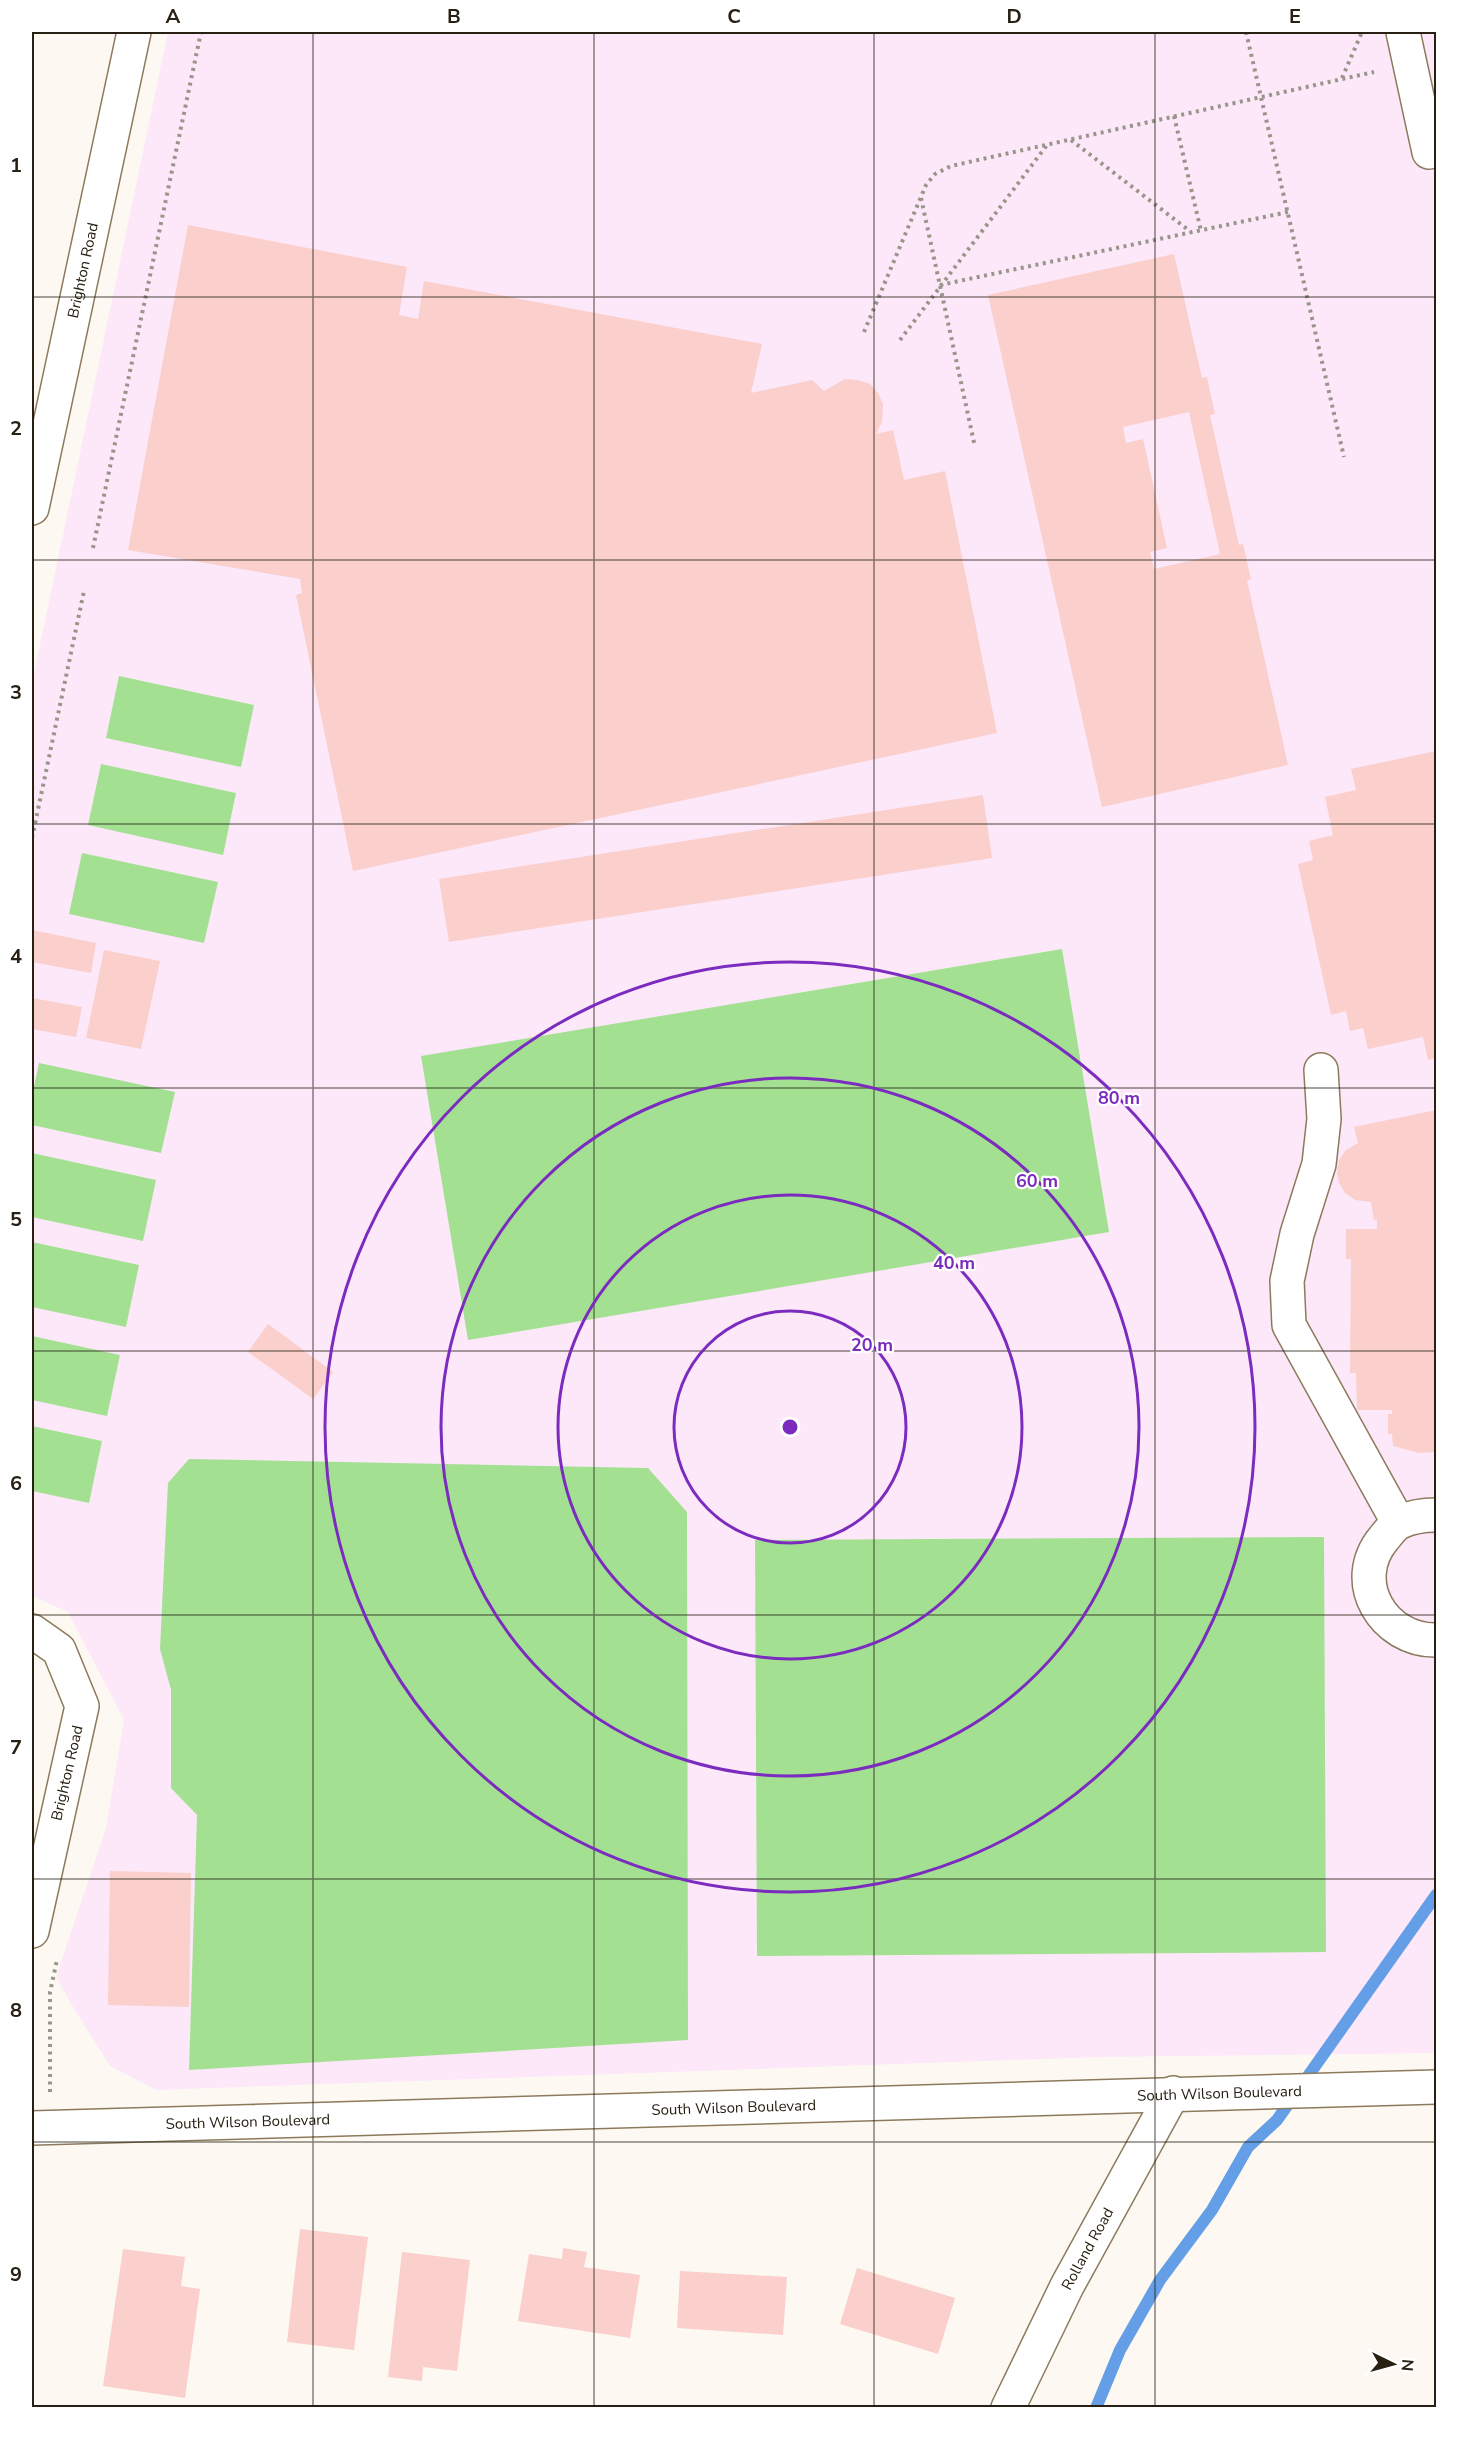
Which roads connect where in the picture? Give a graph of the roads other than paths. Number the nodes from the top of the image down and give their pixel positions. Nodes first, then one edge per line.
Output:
1 (134, 32) edge
2 (1403, 32) edge
3 (1429, 152) dead end
4 (32, 508) edge
5 (1321, 1070) dead end
6 (1437, 1515) edge
7 (1398, 1522) junction
8 (32, 1631) edge
9 (1437, 1640) edge
10 (32, 1931) edge
11 (1437, 2087) edge
12 (1173, 2093) junction
13 (32, 2128) edge
14 (1008, 2408) edge

1 - 4 street, Brighton Road
2 - 3 street
5 - 7 street
6 - 7 street
7 - 9 street
8 - 10 street, Brighton Road
11 - 12 street, South Wilson Boulevard
12 - 13 street, South Wilson Boulevard
12 - 14 street, Rolland Road

